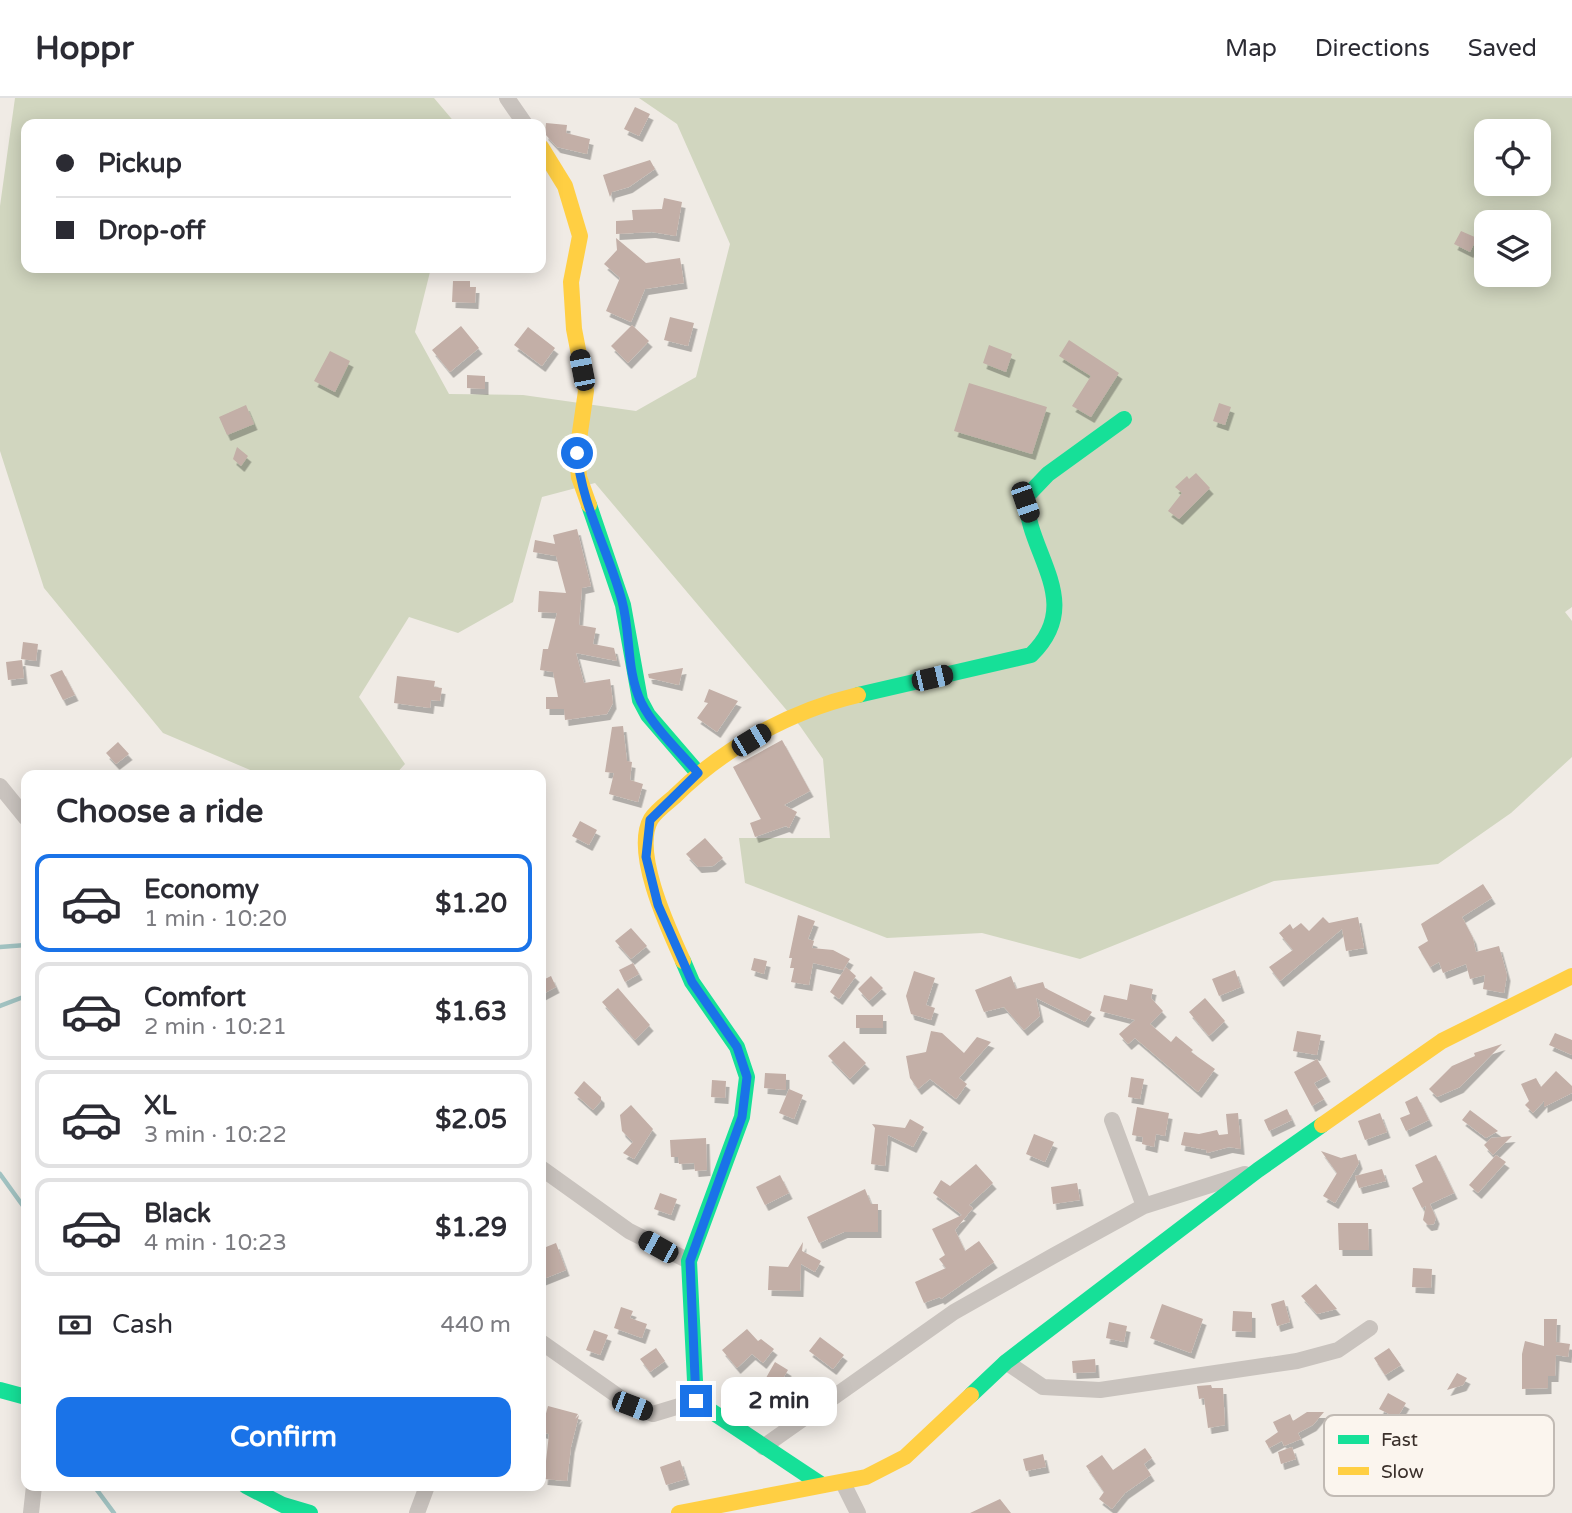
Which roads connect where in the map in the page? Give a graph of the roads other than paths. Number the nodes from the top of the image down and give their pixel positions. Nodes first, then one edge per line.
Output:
1 (507, 98) edge
2 (522, 119) edge
3 (546, 155) edge
4 (1124, 419) dead end
5 (698, 773) junction
6 (0, 786) edge
7 (21, 812) edge
8 (1572, 976) edge
9 (1112, 1120) dead end
10 (1258, 1170) junction
11 (546, 1172) edge
12 (1144, 1206) junction
13 (690, 1261) junction
14 (1370, 1328) dead end
15 (546, 1346) edge
16 (1006, 1362) junction
17 (0, 1390) edge
18 (21, 1395) edge
19 (696, 1401) junction
20 (763, 1447) junction
21 (822, 1485) junction
22 (844, 1485) junction
23 (33, 1491) edge
24 (256, 1491) edge
25 (425, 1491) edge
26 (31, 1513) edge
27 (310, 1513) edge
28 (417, 1513) edge
29 (679, 1513) edge
30 (858, 1513) edge

1 - 2 street
3 - 5 street
4 - 5 street
5 - 13 street
6 - 7 street
8 - 10 street
9 - 12 street
10 - 12 street
10 - 16 street
11 - 13 street
12 - 20 street
13 - 19 street
14 - 16 street
15 - 19 street
16 - 22 street
17 - 18 street
19 - 20 street
20 - 21 street
21 - 22 street
21 - 29 street
22 - 30 street
23 - 26 street
24 - 27 street
25 - 28 street

